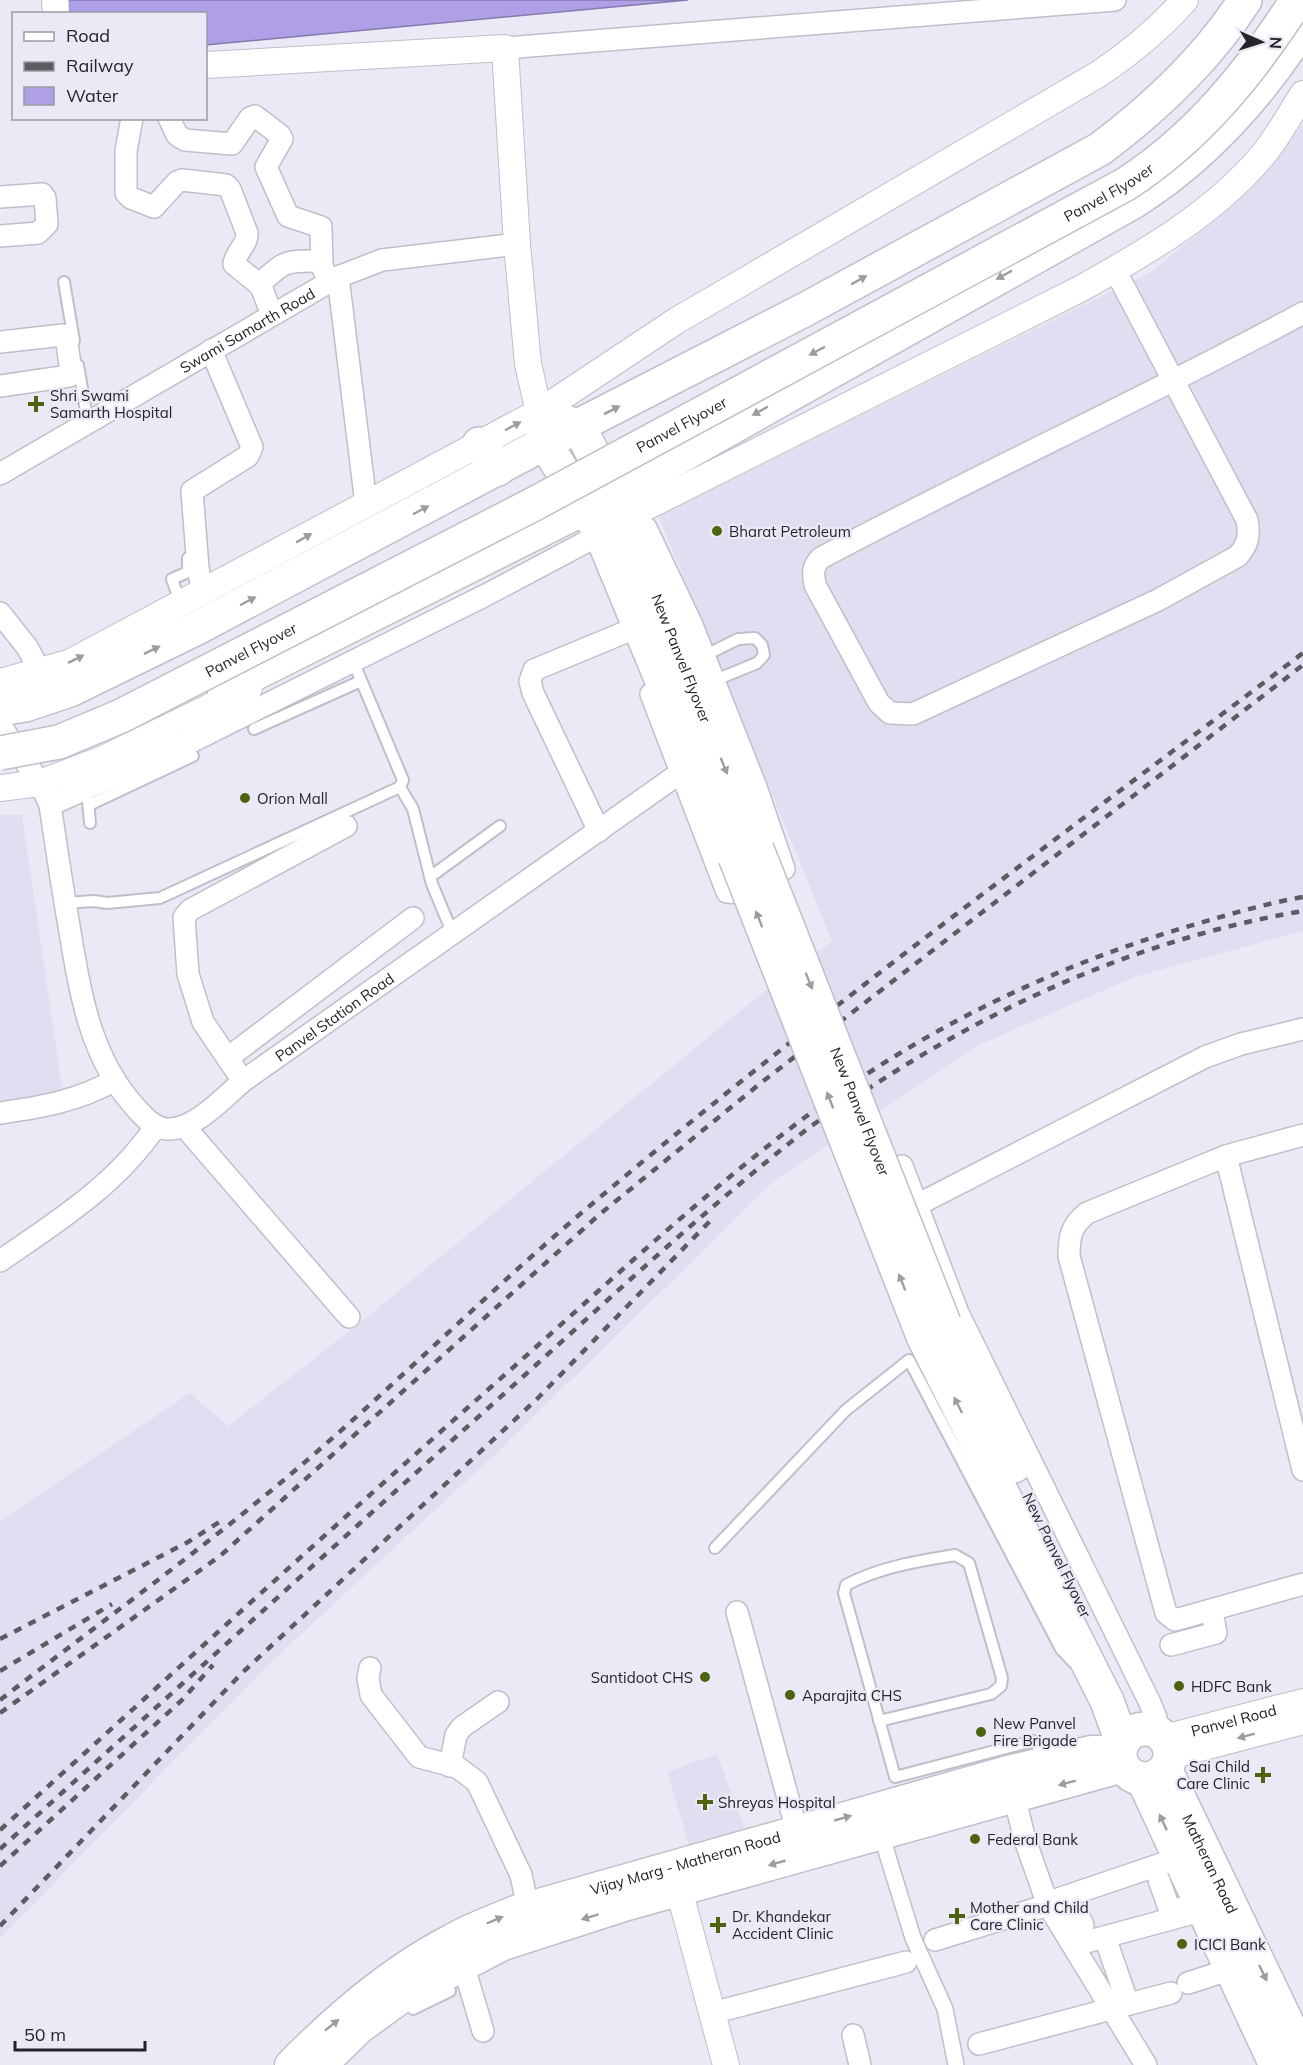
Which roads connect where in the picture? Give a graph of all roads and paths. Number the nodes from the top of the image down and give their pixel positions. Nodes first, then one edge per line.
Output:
1 (1115, 0) edge
2 (1185, 0) edge
3 (1245, 0) edge
4 (1272, 0) edge
5 (1297, 0) edge
6 (1303, 27) edge
7 (505, 48) junction
8 (207, 65) edge
9 (1300, 103) edge
10 (132, 120) edge
11 (170, 120) edge
12 (0, 197) edge
13 (0, 236) edge
14 (517, 244) junction
15 (322, 261) junction
16 (1115, 270) junction
17 (333, 279) junction
18 (64, 282) dead end
19 (260, 285) junction
20 (1303, 313) edge
21 (272, 315) junction
22 (0, 342) edge
23 (211, 350) junction
24 (1174, 381) junction
25 (0, 386) edge
26 (89, 424) junction
27 (579, 427) junction
28 (542, 428) junction
29 (489, 456) junction
30 (1, 468) edge
31 (366, 504) junction
32 (607, 512) junction
33 (186, 519) dead end
34 (529, 535) junction
35 (194, 609) junction
36 (0, 613) edge
37 (628, 631) junction
38 (704, 656) junction
39 (40, 671) junction
40 (357, 671) junction
41 (712, 681) junction
42 (0, 682) edge
43 (0, 709) edge
44 (0, 725) edge
45 (254, 729) dead end
46 (0, 732) edge
47 (0, 753) edge
48 (193, 756) dead end
49 (0, 772) edge
50 (680, 773) junction
51 (400, 787) junction
52 (0, 788) edge
53 (45, 794) junction
54 (88, 796) junction
55 (90, 823) dead end
56 (346, 826) dead end
57 (500, 826) dead end
58 (599, 831) junction
59 (430, 877) junction
60 (65, 903) junction
61 (452, 932) junction
62 (435, 945) junction
63 (1303, 1029) edge
64 (229, 1057) junction
65 (115, 1080) junction
66 (243, 1081) junction
67 (0, 1113) edge
68 (156, 1126) junction
69 (183, 1126) junction
70 (1303, 1135) edge
71 (1226, 1156) junction
72 (902, 1166) dead end
73 (917, 1205) junction
74 (0, 1262) edge
75 (350, 1317) dead end
76 (1303, 1470) edge
77 (715, 1548) dead end
78 (1303, 1584) edge
79 (737, 1612) dead end
80 (1212, 1612) junction
81 (1171, 1644) dead end
82 (370, 1668) dead end
83 (1116, 1697) junction
84 (498, 1702) dead end
85 (1303, 1702) edge
86 (879, 1721) junction
87 (1303, 1721) edge
88 (1145, 1752) junction
89 (1010, 1763) junction
90 (450, 1766) junction
91 (898, 1789) junction
92 (797, 1831) junction
93 (881, 1834) junction
94 (1169, 1869) junction
95 (676, 1878) junction
96 (1048, 1905) junction
97 (528, 1907) junction
98 (1077, 1913) dead end
99 (1196, 1913) junction
100 (935, 1940) dead end
101 (1074, 1945) junction
102 (1108, 1946) junction
103 (906, 1962) dead end
104 (463, 1964) junction
105 (1231, 1969) junction
106 (450, 1991) dead end
107 (1121, 2006) junction
108 (413, 2007) junction
109 (712, 2013) junction
110 (483, 2031) dead end
111 (853, 2035) dead end
112 (979, 2044) dead end
113 (1303, 2056) edge
114 (325, 2064) edge
115 (290, 2065) edge
116 (726, 2065) edge
117 (860, 2065) edge
118 (956, 2065) edge
119 (1146, 2065) edge
120 (1276, 2065) edge

1 - 7 street
2 - 28 street
27 -> 3 main road
4 - 46 main road, Panvel Flyover
5 -> 47 main road, Panvel Flyover, bridge
6 -> 32 main road
7 - 8 street
7 - 14 street
9 - 16 street
10 - 19 street
11 - 15 street
12 - 13 street
14 - 17 street, Swami Samarth Road
14 - 28 street
15 - 17 street
15 - 19 street
16 - 24 street
16 - 32 street
17 - 21 street, Swami Samarth Road
17 - 31 street
18 - 26 lane
19 - 21 street
20 - 24 street
21 - 23 street, Swami Samarth Road
22 - 25 street
23 - 26 street, Swami Samarth Road
23 - 35 street
24 - 24 street
26 - 30 street, Swami Samarth Road
27 - 28 main road
27 - 32 main road
28 - 29 main road
28 - 32 main road
29 - 31 street
35 -> 29 main road
35 -> 31 street
32 - 34 main road
32 - 37 street
32 - 38 street
32 - 40 street
32 - 83 main road, New Panvel Flyover, bridge
33 - 35 lane
34 - 49 main road
34 - 53 street
39 -> 35 street
43 -> 35 main road
36 - 39 street
37 - 50 street
37 - 58 street
38 - 41 street
38 - 41 lane
39 - 42 street
40 - 45 lane
40 - 51 lane
40 - 54 street
41 - 50 street
44 - 53 street
48 - 54 lane
50 - 58 street, Panvel Station Road
51 - 59 lane
51 - 60 lane
52 - 53 street
53 - 54 street
53 - 60 street
54 - 55 lane
56 - 64 street
57 - 59 lane
58 - 61 street, Panvel Station Road
59 - 61 lane
60 - 65 street
61 - 62 street, Panvel Station Road
62 - 64 street
62 - 66 street, Panvel Station Road
63 - 73 street
64 - 66 street
65 - 67 street
65 - 68 street
66 - 69 street, Panvel Station Road
68 - 69 street
68 - 74 street
69 - 75 street
70 - 71 street
71 - 76 street
71 - 80 street
72 - 73 street
73 - 88 street
77 - 83 lane
78 - 80 street
79 - 92 street
80 - 81 street
82 - 90 street
83 - 88 main road, New Panvel Flyover
84 - 90 street
85 - 88 street, Panvel Road
86 - 86 lane
86 - 91 lane
87 -> 88 street, Panvel Road
88 -> 89 main road, Vijay Marg - Matheran Road
88 - 89 main road, Vijay Marg - Matheran Road
94 -> 88 main road, Matheran Road
88 -> 113 main road, Matheran Road
89 - 91 main road, Vijay Marg - Matheran Road
89 - 93 main road, Vijay Marg - Matheran Road
89 - 96 street
90 - 97 street
92 -> 91 main road, Vijay Marg - Matheran Road
92 - 95 main road, Vijay Marg - Matheran Road
93 -> 95 main road, Vijay Marg - Matheran Road
93 - 118 street
94 - 96 street
94 - 99 main road, Matheran Road
95 - 97 main road, Vijay Marg - Matheran Road
95 -> 104 main road, Vijay Marg - Matheran Road
95 - 109 street
96 - 100 street
96 - 101 street
115 -> 97 main road, Vijay Marg - Matheran Road
98 - 101 street
99 - 101 street
99 - 102 street
99 - 105 main road, Matheran Road
101 - 102 street
101 - 107 street
102 - 107 street
103 - 109 street
104 - 108 main road, Vijay Marg - Matheran Road
104 - 110 street
105 - 107 street
105 - 120 main road, Matheran Road
106 - 108 lane
107 - 112 street
107 - 119 street
108 - 114 main road, Vijay Marg - Matheran Road
109 - 116 street
111 - 117 street

